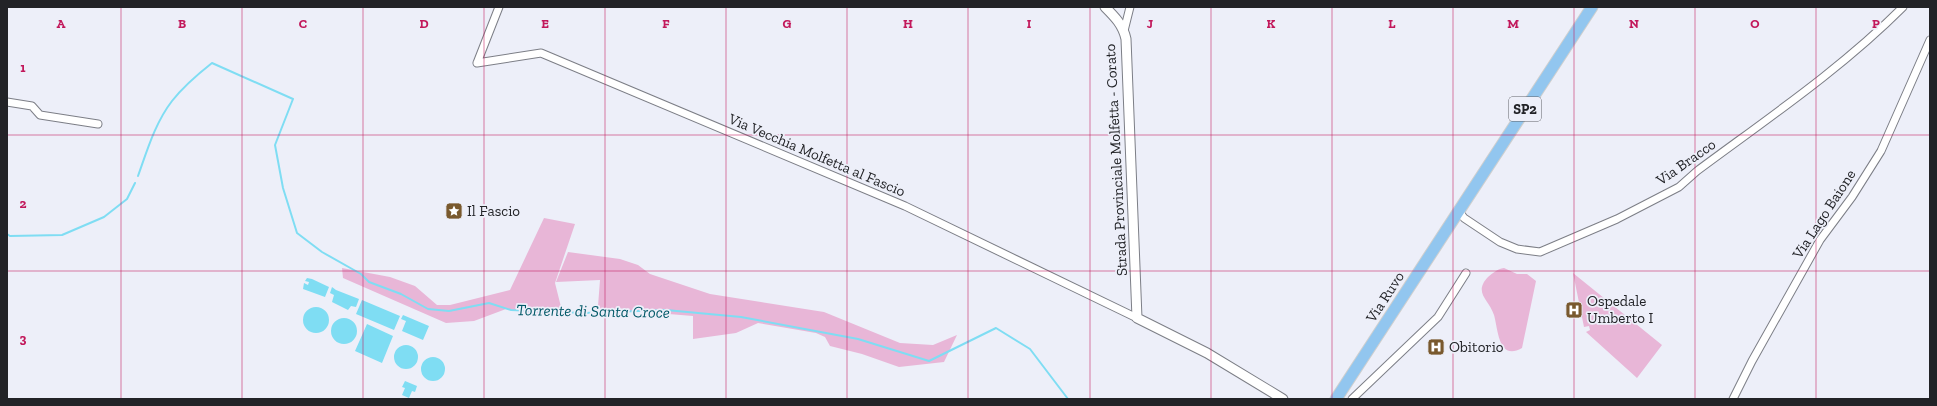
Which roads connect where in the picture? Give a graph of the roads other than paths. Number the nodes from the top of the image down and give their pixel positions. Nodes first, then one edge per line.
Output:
1 (500, 7) edge
2 (1105, 7) edge
3 (1130, 7) edge
4 (1592, 7) edge
5 (1902, 7) edge
6 (1124, 31) junction
7 (1930, 40) edge
8 (7, 102) edge
9 (98, 124) dead end
10 (1459, 211) junction
11 (1466, 273) dead end
12 (1137, 318) junction
13 (1283, 399) edge
14 (1336, 399) edge
15 (1352, 399) edge
16 (1734, 399) edge

1 - 12 street, Via Vecchia Molfetta al Fascio
2 - 6 street, Strada Provinciale Molfetta - Corato
3 - 6 street
4 - 10 main road, SP2
5 - 10 street, Via Bracco
6 - 12 street, Strada Provinciale Molfetta - Corato
7 - 16 street, Via Lago Baione
8 - 9 street
10 - 14 main road, Via Ruvo / SP2
11 - 15 street
12 - 13 street

